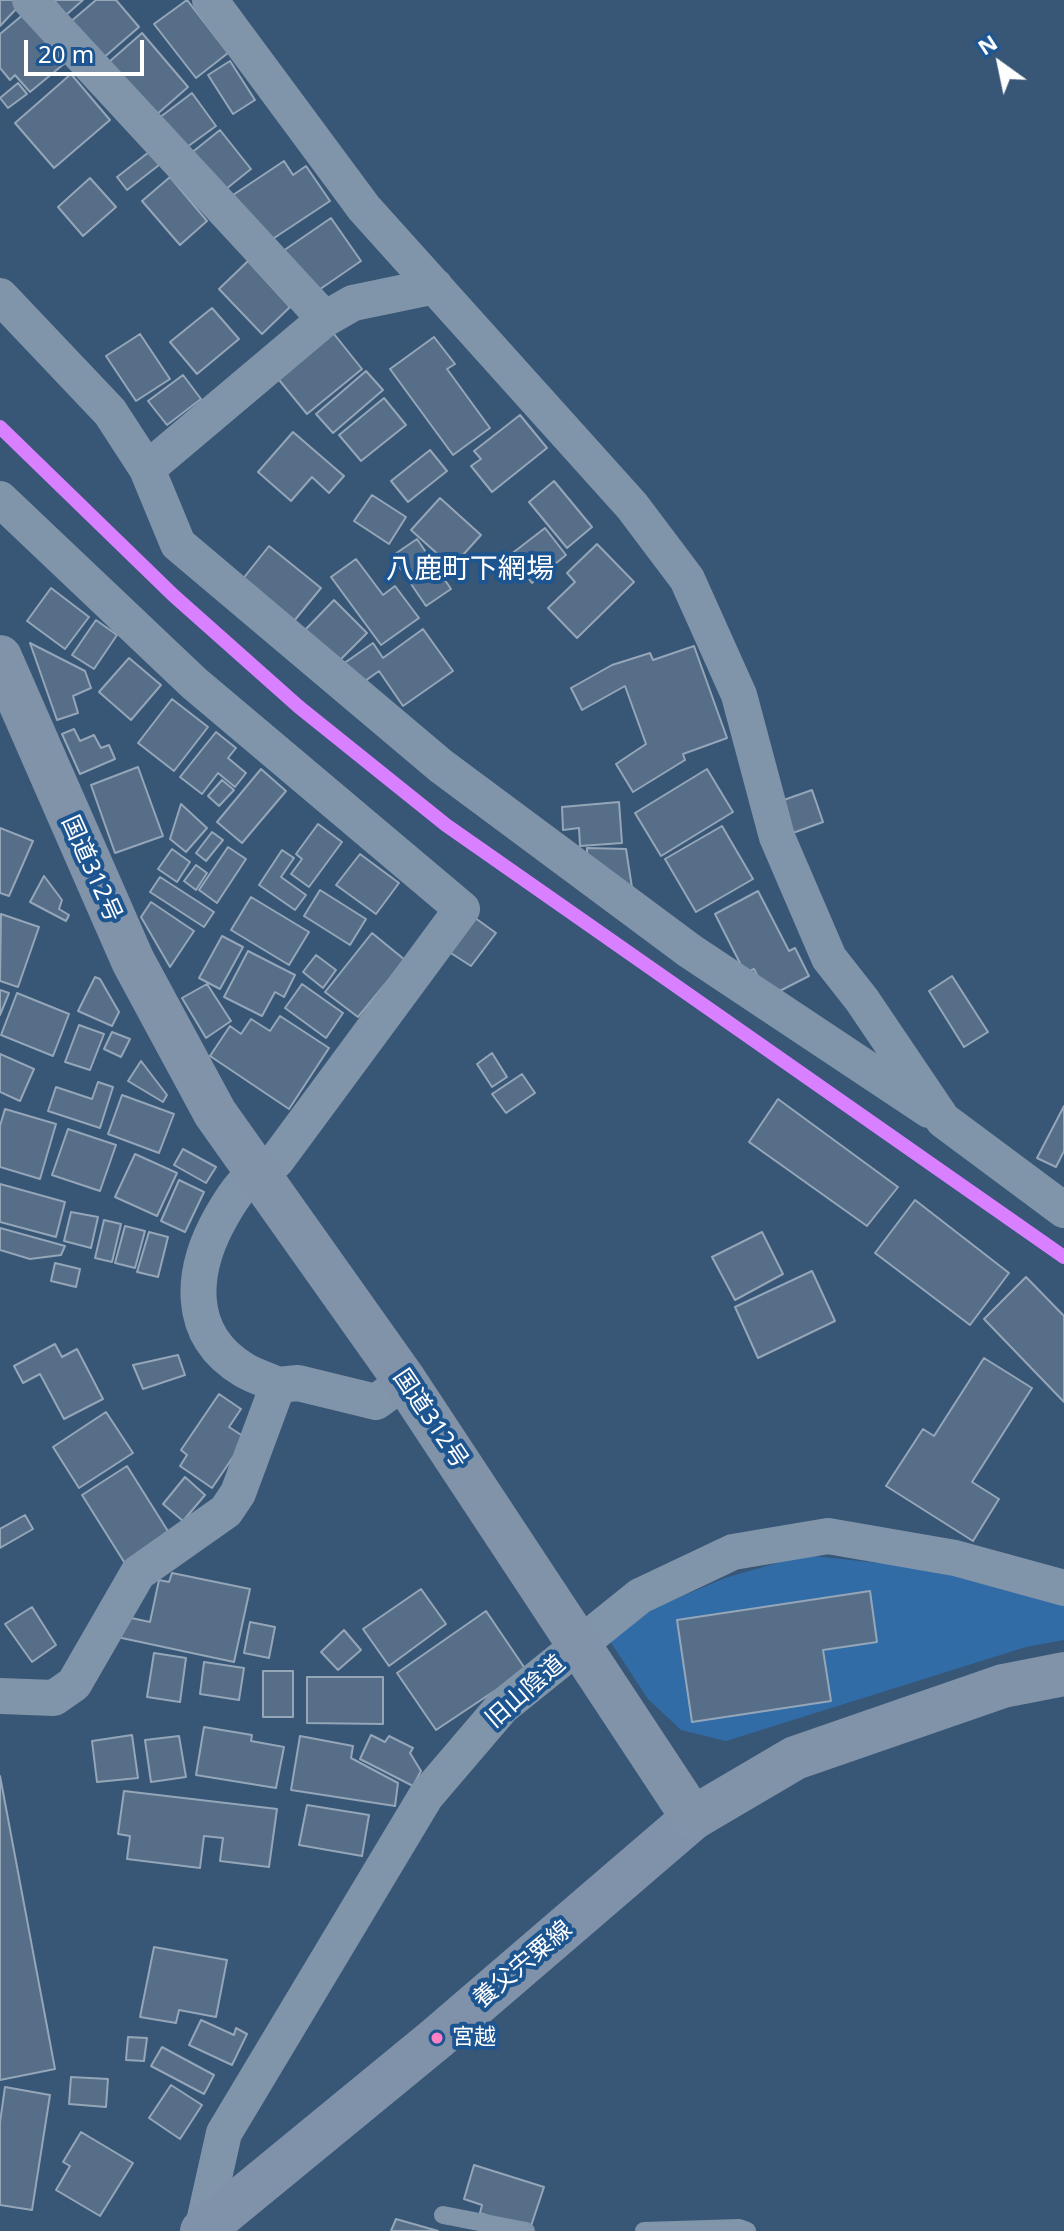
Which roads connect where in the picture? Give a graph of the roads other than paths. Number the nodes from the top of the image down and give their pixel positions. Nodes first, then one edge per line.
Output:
1 (30, 0) edge
2 (210, 0) edge
3 (435, 286) junction
4 (0, 296) edge
5 (325, 319) junction
6 (147, 469) junction
7 (0, 499) edge
8 (0, 657) edge
9 (943, 1120) junction
10 (256, 1169) junction
11 (1064, 1210) edge
12 (405, 1381) junction
13 (278, 1385) junction
14 (1064, 1588) edge
15 (580, 1647) junction
16 (1064, 1674) edge
17 (0, 1696) edge
18 (693, 1818) junction
19 (443, 2215) dead end
20 (202, 2231) edge
21 (526, 2231) edge
22 (644, 2231) edge
23 (747, 2231) edge

1 - 5 street
2 - 3 street
3 - 5 street
3 - 9 street
4 - 6 street
5 - 6 street
6 - 9 street
7 - 10 street
8 - 10 highway, 国道312号
9 - 11 street
10 - 12 highway, 国道312号
10 - 13 street
12 - 13 street
12 - 15 highway, 国道312号
13 - 17 street
14 - 15 street, 旧山陰道
15 - 18 highway, 国道312号
15 - 20 street, 旧山陰道
16 - 18 highway
18 - 20 main road, 養父宍粟線
19 - 21 lane
22 - 23 lane

